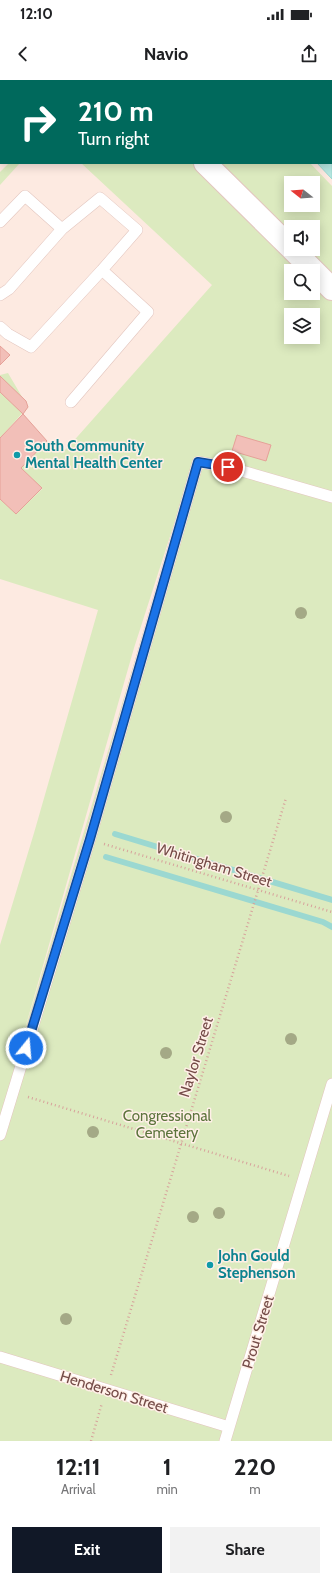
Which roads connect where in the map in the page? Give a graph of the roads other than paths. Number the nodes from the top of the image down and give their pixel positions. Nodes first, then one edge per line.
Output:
1 (207, 164) edge
2 (0, 222) edge
3 (62, 229) junction
4 (284, 240) edge
5 (300, 256) edge
6 (102, 270) junction
7 (332, 289) edge
8 (0, 295) edge
9 (0, 327) edge
10 (71, 402) dead end
11 (332, 497) edge
12 (332, 1084) edge
13 (0, 1135) edge
14 (0, 1357) edge
15 (229, 1427) junction
16 (224, 1441) edge

1 - 4 street
2 - 3 lane
3 - 6 lane
3 - 8 lane
5 - 7 street
6 - 9 lane
6 - 10 lane
11 - 13 lane
12 - 15 lane, Prout Street
14 - 15 lane, Henderson Street
15 - 16 lane, Prout Street

